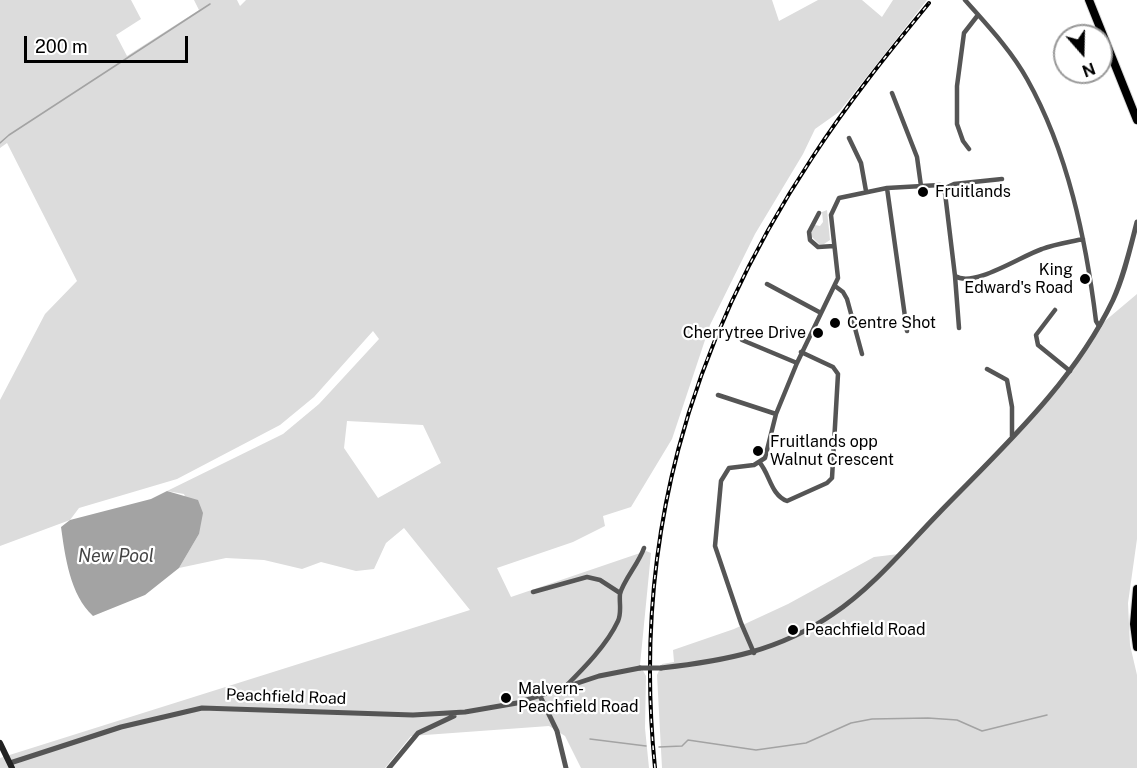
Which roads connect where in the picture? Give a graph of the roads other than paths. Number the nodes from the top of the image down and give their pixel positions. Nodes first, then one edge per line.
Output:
1 (965, 0) edge
2 (1091, 1) edge
3 (978, 15) junction
4 (892, 93) dead end
5 (1137, 120) edge
6 (849, 138) dead end
7 (969, 149) dead end
8 (1002, 179) dead end
9 (921, 186) junction
10 (887, 188) junction
11 (943, 189) junction
12 (866, 191) junction
13 (819, 213) dead end
14 (1137, 222) edge
15 (1083, 239) junction
16 (834, 246) junction
17 (955, 276) junction
18 (767, 284) dead end
19 (835, 286) junction
20 (1055, 310) dead end
21 (821, 313) junction
22 (1043, 314) dead end
23 (1049, 318) junction
24 (1099, 326) junction
25 (959, 328) dead end
26 (907, 331) dead end
27 (1030, 332) dead end
28 (1036, 335) junction
29 (742, 340) dead end
30 (801, 352) junction
31 (862, 354) dead end
32 (796, 363) junction
33 (987, 369) dead end
34 (1070, 371) junction
35 (718, 395) dead end
36 (776, 414) junction
37 (1012, 436) junction
38 (760, 463) junction
39 (644, 548) dead end
40 (1137, 589) edge
41 (533, 592) dead end
42 (620, 593) junction
43 (1136, 606) edge
44 (1137, 647) edge
45 (754, 652) junction
46 (565, 687) junction
47 (540, 696) junction
48 (465, 712) junction
49 (0, 743) edge
50 (11, 765) edge
51 (389, 768) edge
52 (566, 768) edge

1 - 3 street
2 - 5 highway
3 - 7 street
3 - 15 street
4 - 9 street
6 - 12 street
8 - 11 street
9 - 10 street
9 - 11 street
10 - 12 street
10 - 26 street
11 - 17 street
12 - 16 street
13 - 16 street
14 - 24 street, Peachfield Road
15 - 17 street
15 - 24 street
16 - 19 street
17 - 25 street
18 - 21 street
19 - 21 street
19 - 31 street
20 - 23 street
21 - 30 street
22 - 23 street
23 - 28 street
24 - 34 street, Peachfield Road
27 - 28 street
28 - 34 street
29 - 32 street
30 - 32 street
30 - 38 street
32 - 36 street
33 - 37 street
34 - 37 street, Peachfield Road
35 - 36 street
36 - 38 street
37 - 45 street, Peachfield Road
38 - 45 street
39 - 42 street, Peachfield Road
40 - 43 highway
41 - 42 street
42 - 46 street, Peachfield Road
43 - 44 highway
45 - 46 street, Peachfield Road, bridge
46 - 47 street, Peachfield Road
47 - 48 street, Peachfield Road
47 - 52 street
48 - 50 street, Peachfield Road
48 - 51 street
49 - 50 main road

